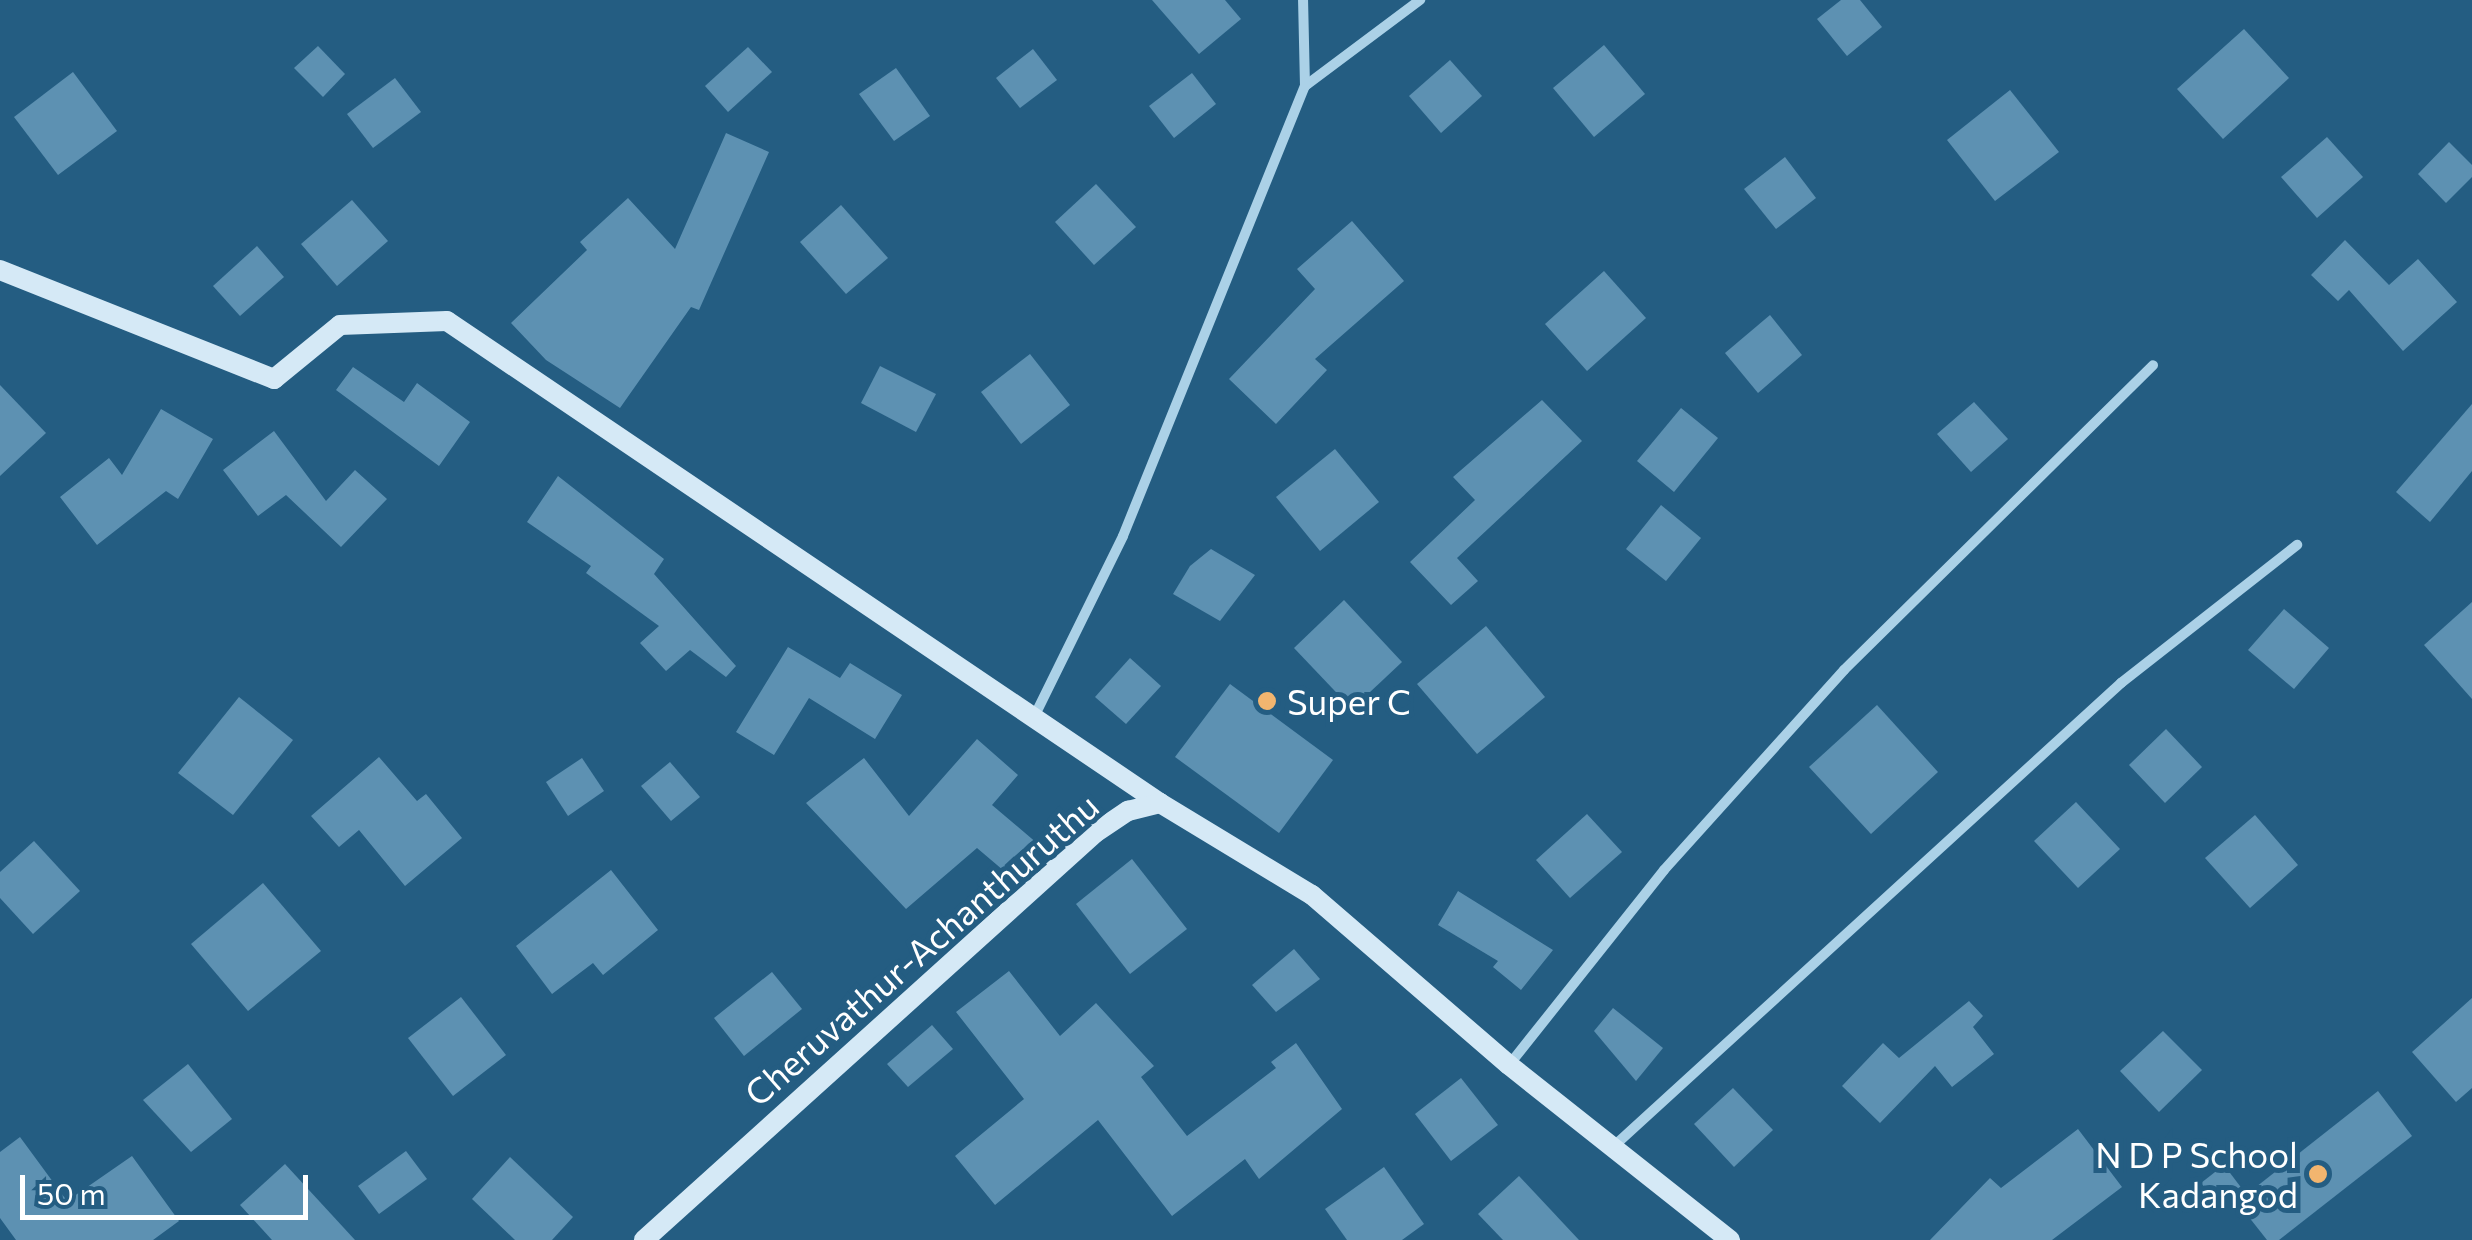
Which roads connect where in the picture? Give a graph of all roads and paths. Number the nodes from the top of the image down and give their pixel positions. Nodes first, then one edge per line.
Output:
1 (1304, 0) edge
2 (1420, 0) edge
3 (1305, 86) junction
4 (0, 270) edge
5 (2153, 365) dead end
6 (2297, 545) dead end
7 (1035, 715) junction
8 (1160, 803) junction
9 (1509, 1065) junction
10 (1614, 1146) junction
11 (644, 1240) edge
12 (1730, 1240) edge

1 - 3 street
2 - 3 street
3 - 7 street
4 - 7 main road
5 - 9 street
6 - 10 street
7 - 8 main road
8 - 9 main road
8 - 11 main road, Cheruvathur-Achanthuruthu
9 - 10 main road
10 - 12 main road

